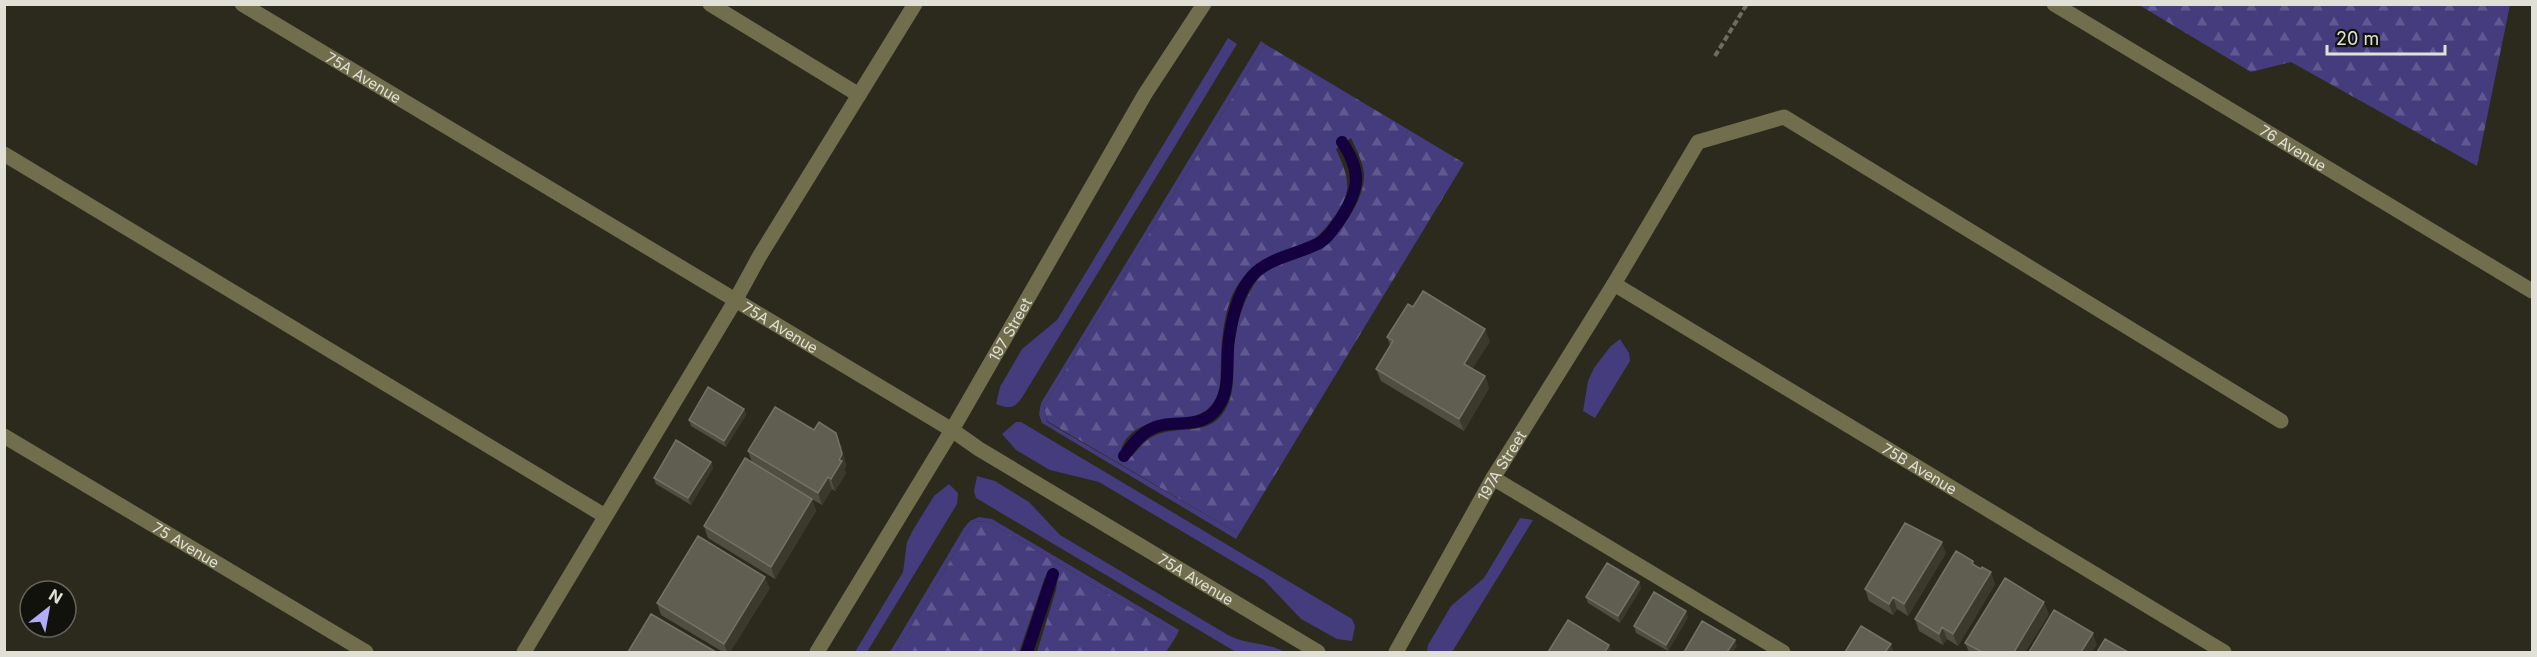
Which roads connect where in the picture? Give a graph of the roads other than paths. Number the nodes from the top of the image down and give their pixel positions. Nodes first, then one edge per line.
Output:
1 (242, 4) edge
2 (710, 4) edge
3 (915, 4) edge
4 (1204, 4) edge
5 (2054, 4) edge
6 (859, 95) junction
7 (4, 154) edge
8 (1614, 284) junction
9 (2532, 291) edge
10 (735, 302) junction
11 (2281, 421) dead end
12 (952, 430) junction
13 (4, 436) edge
14 (1493, 478) junction
15 (605, 516) junction
16 (366, 652) edge
17 (524, 652) edge
18 (817, 652) edge
19 (1318, 652) edge
20 (1396, 652) edge
21 (1783, 652) edge
22 (2224, 652) edge

1 - 10 street, 75A Avenue
2 - 6 street
3 - 6 street
4 - 12 street, 197 Street
5 - 9 street, 76 Avenue
6 - 10 street
7 - 15 street
8 - 11 street, 197A Street
8 - 14 street, 197A Street
8 - 22 street, 75B Avenue
10 - 12 street, 75A Avenue
10 - 15 street
12 - 18 street, 197 Street
12 - 19 street, 75A Avenue
13 - 16 street, 75 Avenue
14 - 20 street, 197A Street
14 - 21 street
15 - 17 street

